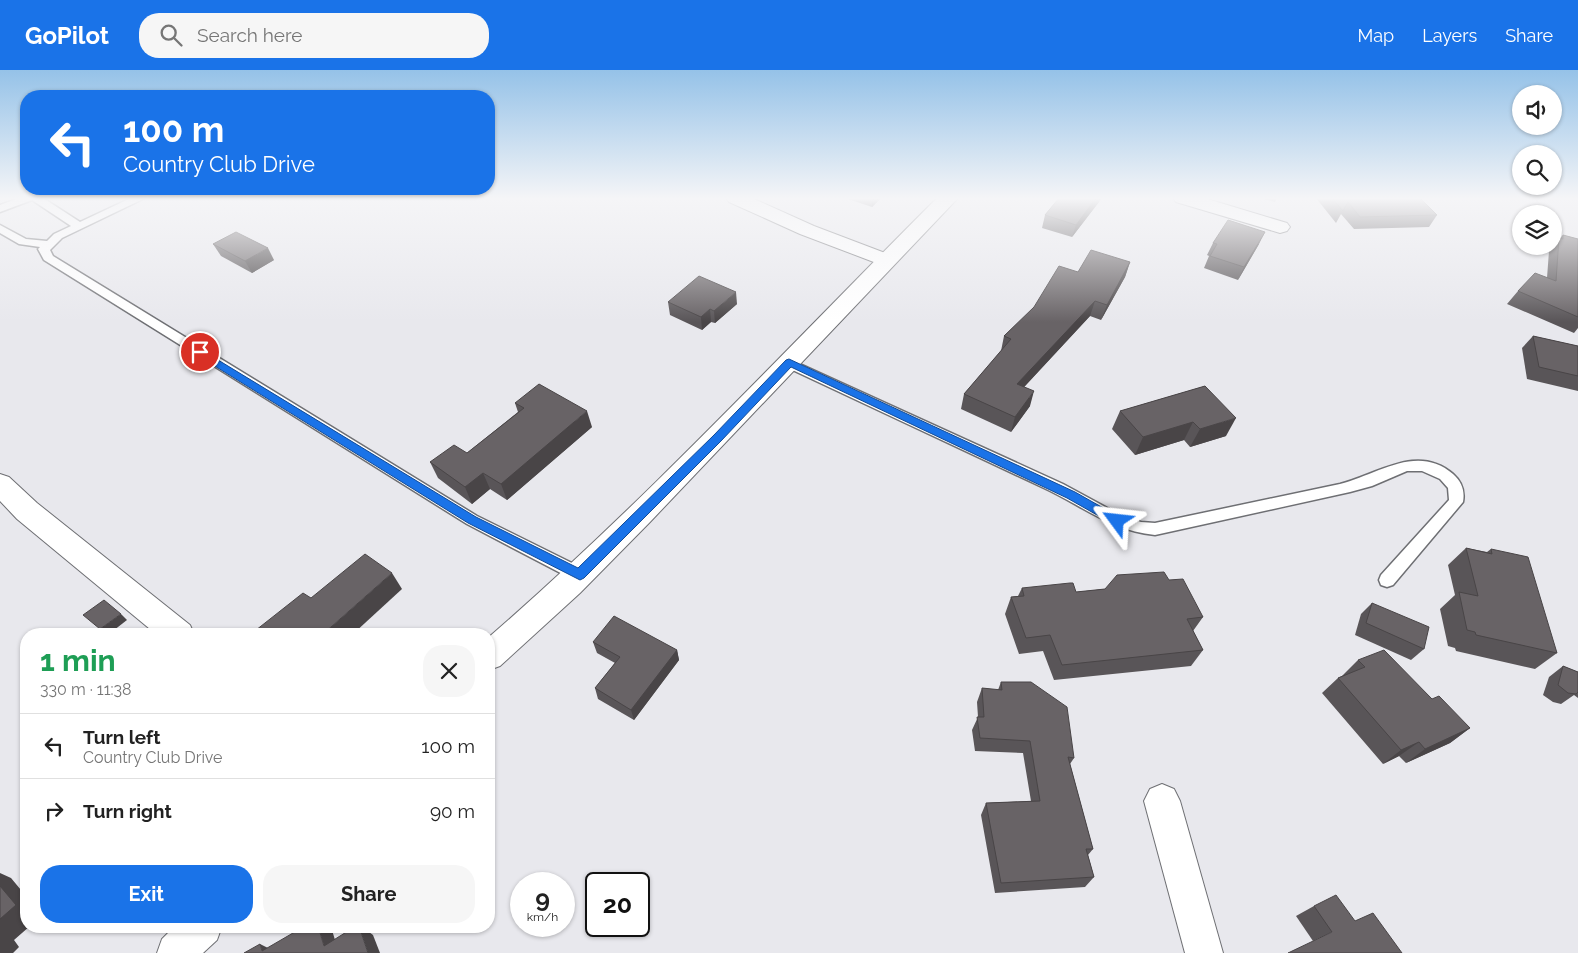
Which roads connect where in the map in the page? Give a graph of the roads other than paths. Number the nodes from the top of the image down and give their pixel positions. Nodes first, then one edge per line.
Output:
1 (18, 239) edge
2 (54, 239) edge
3 (831, 239) edge
4 (907, 239) edge
5 (47, 244) junction
6 (886, 260) junction
7 (789, 362) junction
8 (0, 484) edge
9 (580, 575) junction
10 (1387, 580) dead end
11 (173, 628) edge
12 (495, 651) edge
13 (1162, 801) dead end
14 (196, 933) edge
15 (176, 953) edge
16 (1204, 953) edge

1 - 5 lane
2 - 5 lane
3 - 6 street
4 - 6 street
5 - 9 lane
6 - 7 street
7 - 9 street
7 - 10 lane
8 - 11 street
9 - 12 street
13 - 16 street
14 - 15 street

